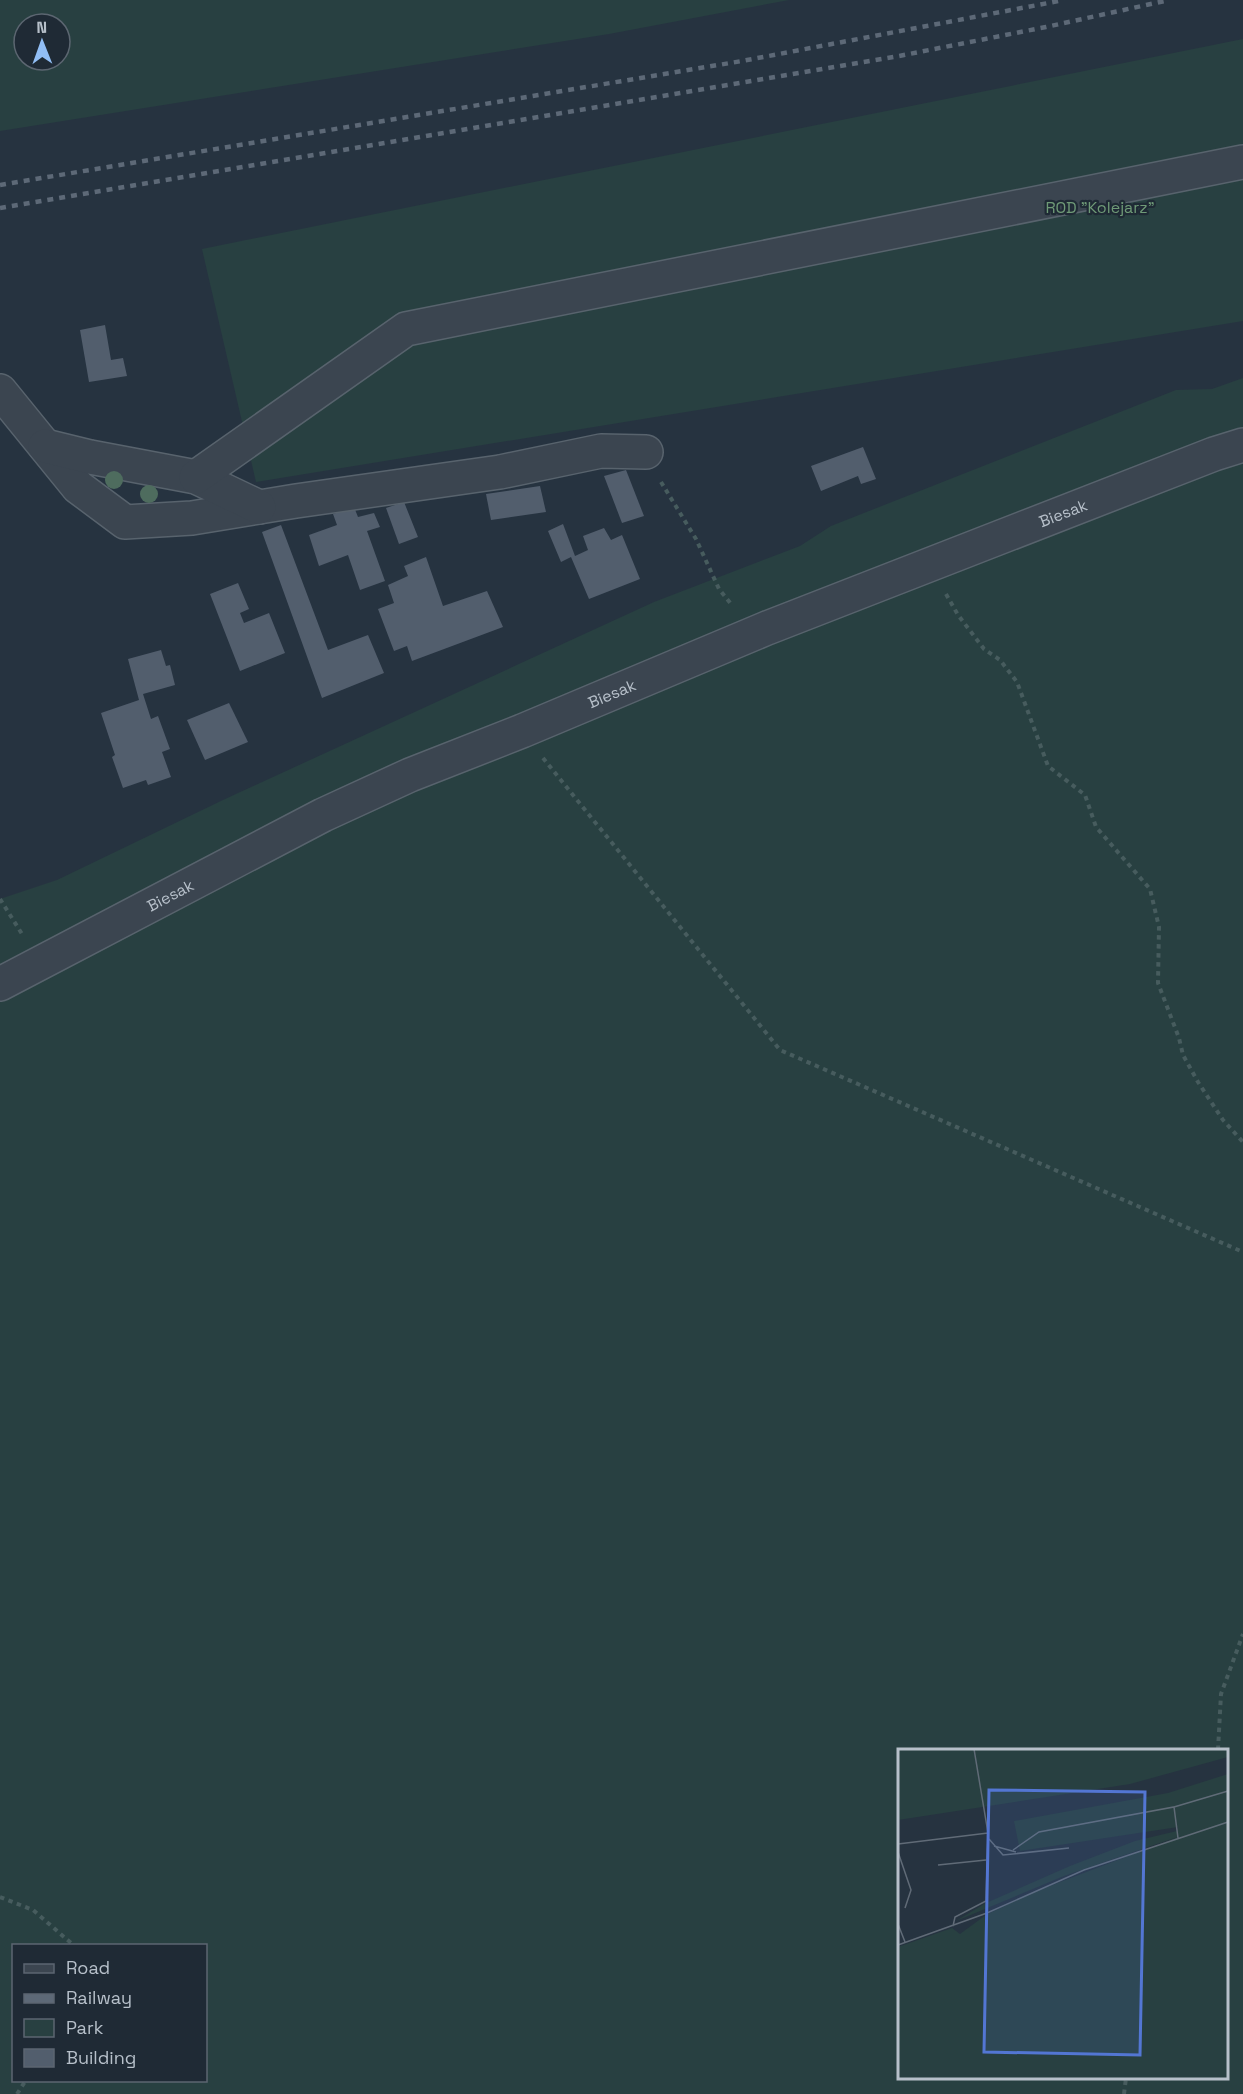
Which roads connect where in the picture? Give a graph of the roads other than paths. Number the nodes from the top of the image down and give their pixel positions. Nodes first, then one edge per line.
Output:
1 (1243, 162) edge
2 (0, 391) edge
3 (1243, 445) edge
4 (45, 446) junction
5 (638, 452) road end
6 (196, 477) junction
7 (260, 507) junction
8 (0, 984) edge

1 - 6 street
2 - 4 street
3 - 8 street, Biesak
4 - 6 street
4 - 7 street
5 - 7 street
6 - 7 street

